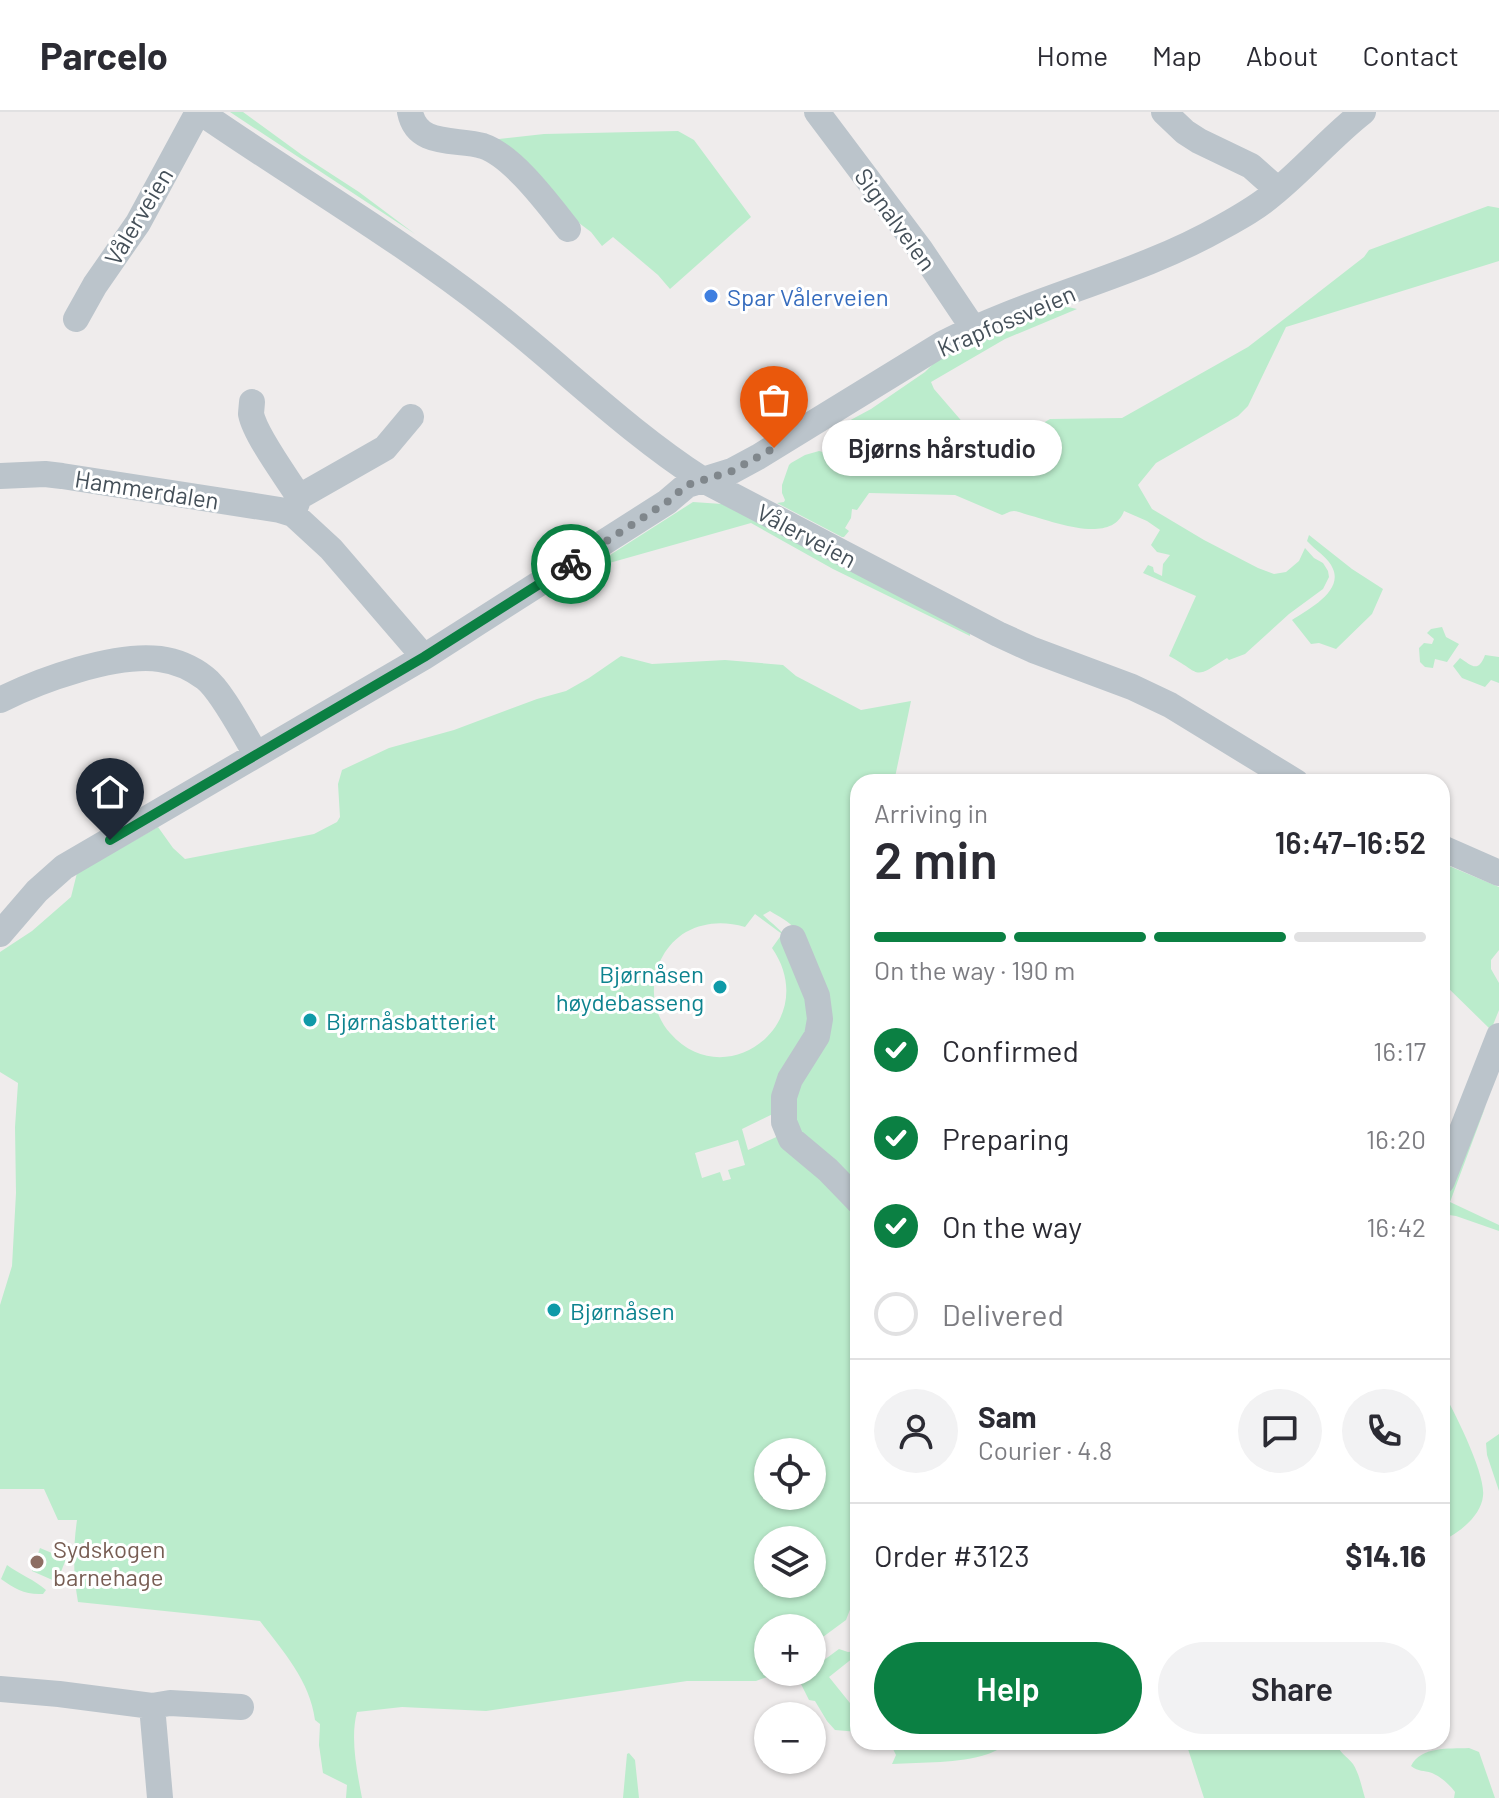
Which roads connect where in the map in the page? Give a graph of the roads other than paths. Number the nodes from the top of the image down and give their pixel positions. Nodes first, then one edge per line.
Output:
1 (199, 112) edge
2 (410, 112) edge
3 (817, 112) edge
4 (1164, 112) edge
5 (1363, 112) edge
6 (1273, 194) junction
7 (568, 229) dead end
8 (76, 319) dead end
9 (973, 328) junction
10 (252, 402) dead end
11 (411, 417) dead end
12 (0, 476) edge
13 (703, 480) junction
14 (296, 505) junction
15 (424, 657) junction
16 (0, 700) edge
17 (256, 754) junction
18 (1282, 774) edge
19 (1450, 852) edge
20 (1499, 873) edge
21 (0, 934) edge
22 (793, 938) dead end
23 (1499, 1036) edge
24 (1450, 1161) edge
25 (850, 1193) edge
26 (0, 1689) edge
27 (152, 1706) junction
28 (241, 1707) dead end
29 (160, 1798) edge

1 - 8 street, Vålerveien
1 - 13 street, Vålerveien
2 - 7 street
3 - 9 street, Signalveien
4 - 6 street
5 - 6 street, Krapfossveien
6 - 9 street, Krapfossveien
9 - 13 street, Krapfossveien
10 - 14 street
11 - 14 street
12 - 14 street, Hammerdalen
13 - 15 street, Krapfossveien
13 - 18 street, Vålerveien
14 - 15 street
15 - 17 street, Krapfossveien
16 - 17 street
17 - 21 street, Krapfossveien
19 - 20 street
22 - 25 street
23 - 24 street
26 - 27 street
27 - 28 street
27 - 29 street

